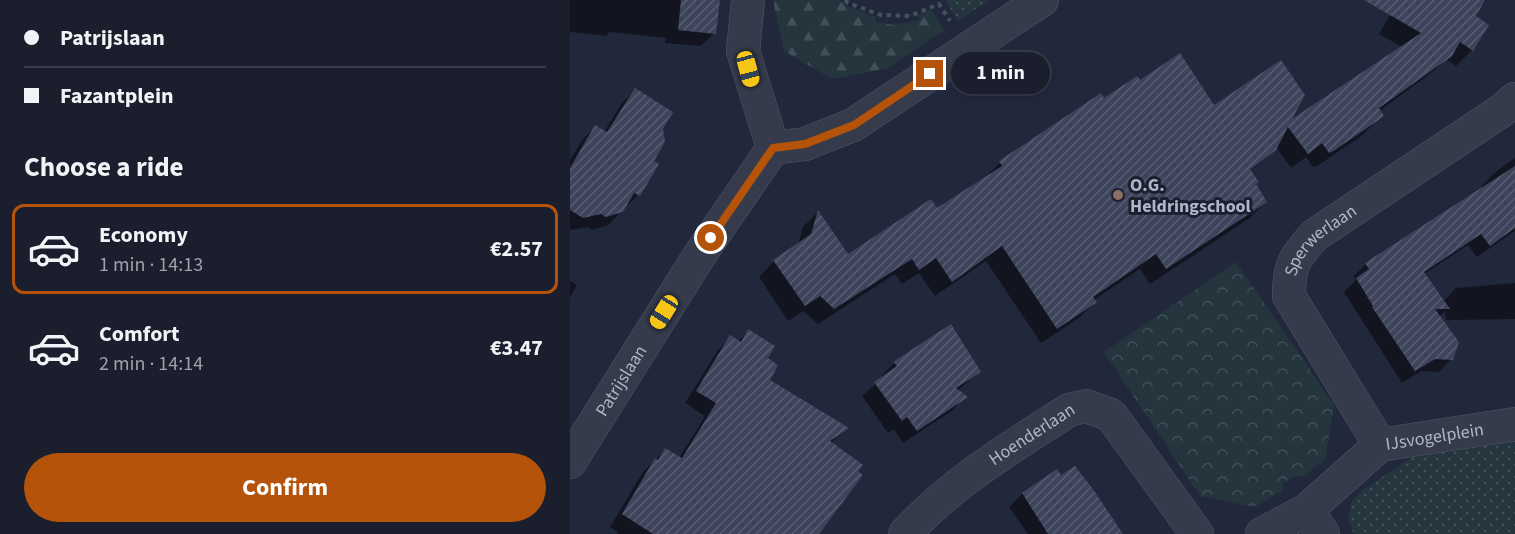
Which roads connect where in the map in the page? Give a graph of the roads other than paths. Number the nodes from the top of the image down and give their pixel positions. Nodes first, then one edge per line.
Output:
1 (748, 0) edge
2 (1042, 0) edge
3 (1515, 99) edge
4 (773, 148) junction
5 (1515, 424) edge
6 (1380, 445) junction
7 (570, 462) edge
8 (1315, 522) edge
9 (905, 534) edge
10 (1197, 534) edge
11 (1262, 534) edge

1 - 4 street
2 - 4 street
3 - 6 street, Sperwerlaan
4 - 7 street, Patrijslaan
5 - 6 street, IJsvogelplein
6 - 8 street, IJsvogelplein
8 - 11 street, IJsvogelplein
9 - 10 street, Hoenderlaan

